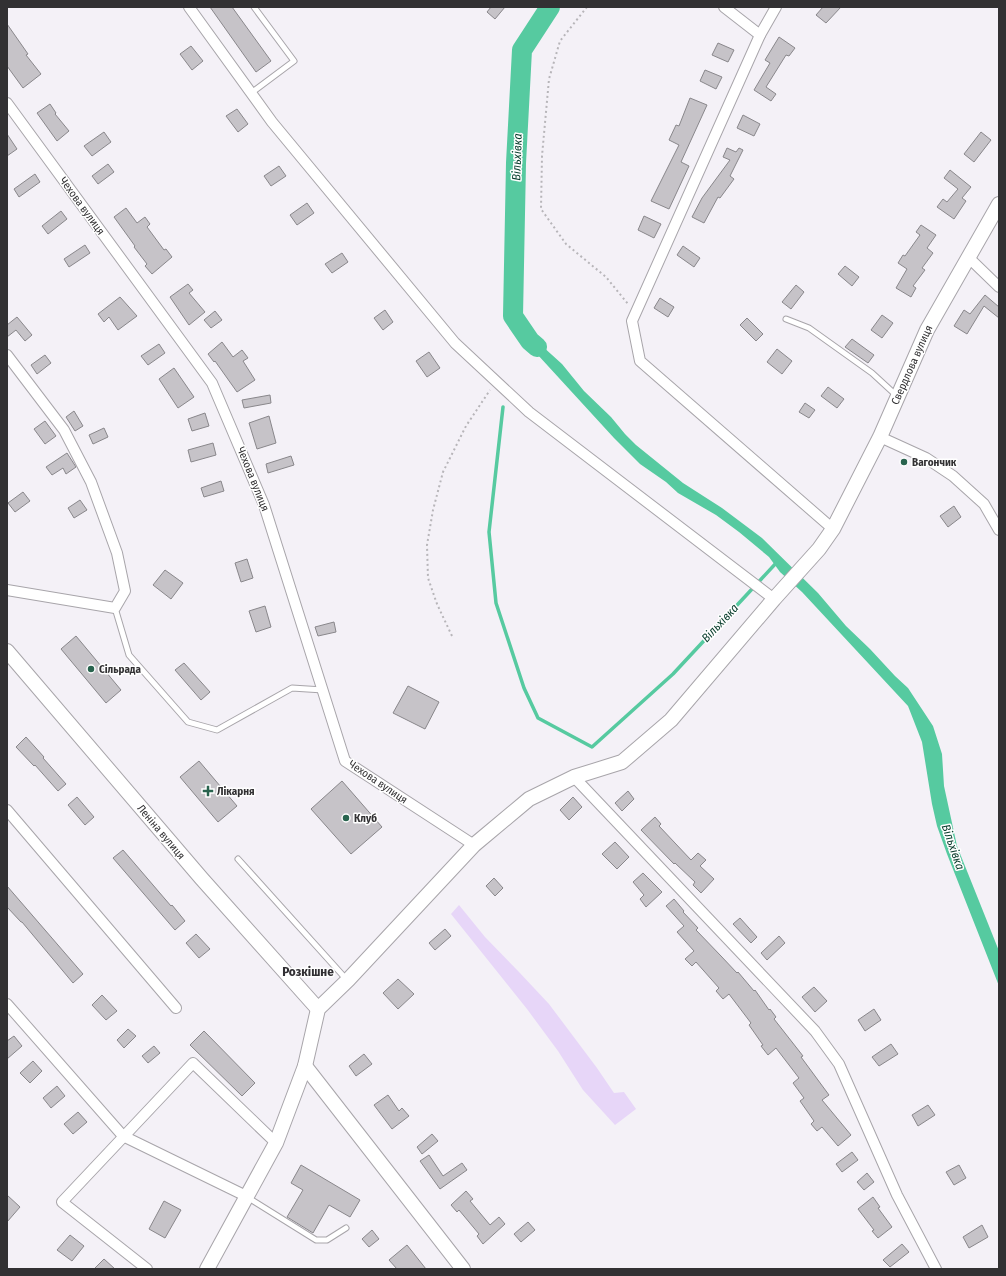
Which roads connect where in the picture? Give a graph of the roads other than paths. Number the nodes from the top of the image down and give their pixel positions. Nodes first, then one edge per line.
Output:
1 (189, 7) edge
2 (254, 7) edge
3 (724, 7) edge
4 (776, 7) edge
5 (760, 35) junction
6 (251, 93) junction
7 (7, 103) edge
8 (999, 204) edge
9 (968, 257) junction
10 (999, 287) edge
11 (786, 319) dead end
12 (7, 355) edge
13 (898, 396) junction
14 (880, 437) junction
15 (833, 529) junction
16 (999, 530) edge
17 (7, 590) edge
18 (779, 594) junction
19 (115, 608) junction
20 (7, 651) edge
21 (323, 690) junction
22 (574, 777) junction
23 (7, 810) edge
24 (474, 846) junction
25 (238, 859) dead end
26 (348, 980) junction
27 (7, 1004) edge
28 (176, 1008) dead end
29 (318, 1009) junction
30 (305, 1066) junction
31 (123, 1136) junction
32 (276, 1143) junction
33 (246, 1196) junction
34 (346, 1228) dead end
35 (147, 1269) edge
36 (207, 1269) edge
37 (463, 1269) edge
38 (936, 1269) edge

1 - 6 street
2 - 6 lane
3 - 5 street
4 - 5 street
5 - 15 street
6 - 18 street
7 - 21 street, Чехова вулиця
8 - 9 street, Свердлова вулиця
9 - 10 street
9 - 13 street, Свердлова вулиця
11 - 13 lane
12 - 19 street
13 - 14 street, Свердлова вулиця
14 - 15 street, Свердлова вулиця
14 - 16 street
15 - 18 street, Свердлова вулиця
17 - 19 street
18 - 22 street, Свердлова вулиця
19 - 21 lane
20 - 29 street, Леніна вулиця
21 - 24 street, Чехова вулиця
22 - 24 street, Свердлова вулиця
22 - 38 street
23 - 28 street
24 - 26 street, Свердлова вулиця
25 - 26 lane
26 - 29 street, Свердлова вулиця
27 - 31 street
29 - 30 street
30 - 32 street
30 - 37 street
31 - 32 street
31 - 33 street
31 - 35 street
32 - 33 street
33 - 34 lane
33 - 36 street

